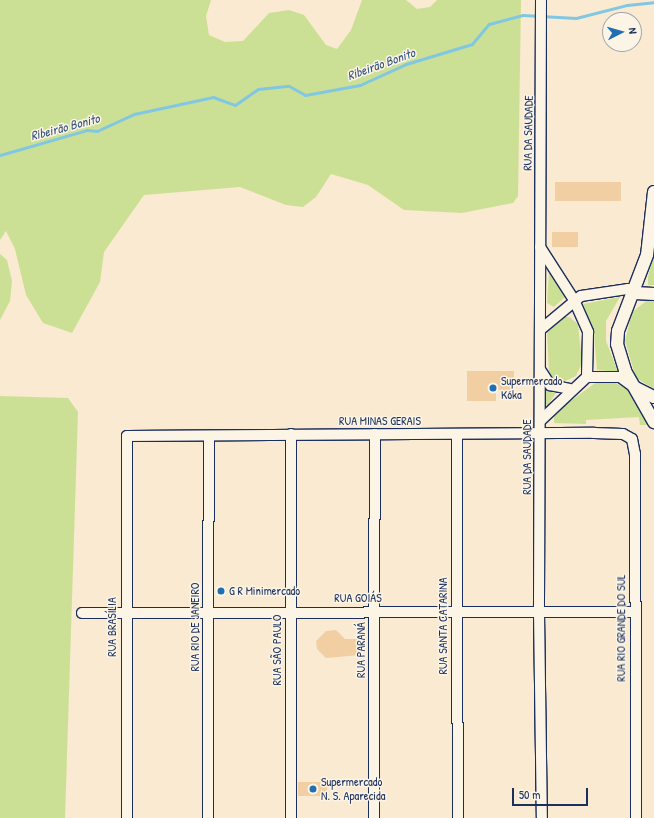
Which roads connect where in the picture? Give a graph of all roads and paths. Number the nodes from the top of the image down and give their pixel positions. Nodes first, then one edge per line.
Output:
1 (541, 0) edge
2 (654, 192) edge
3 (540, 247) junction
4 (635, 293) junction
5 (654, 294) edge
6 (574, 300) junction
7 (540, 330) junction
8 (541, 371) junction
9 (587, 376) junction
10 (631, 385) junction
11 (570, 389) junction
12 (654, 397) edge
13 (540, 420) junction
14 (654, 422) edge
15 (540, 433) junction
16 (291, 434) junction
17 (375, 434) junction
18 (457, 434) junction
19 (127, 436) joint
20 (210, 436) junction
21 (632, 439) joint
22 (208, 610) junction
23 (289, 611) junction
24 (456, 611) junction
25 (125, 612) junction
26 (374, 612) junction
27 (633, 612) junction
28 (82, 613) dead end
29 (539, 613) junction
30 (127, 818) edge
31 (208, 818) edge
32 (291, 818) edge
33 (374, 818) edge
34 (458, 818) edge
35 (542, 818) edge
36 (636, 818) edge

1 - 3 street, RUA DA SAUDADE
2 - 4 main road
3 - 6 street
3 - 7 street, RUA DA SAUDADE
4 - 5 main road
4 - 6 street
4 - 10 main road
6 - 7 street
6 - 9 street
7 - 8 street, RUA DA SAUDADE
8 - 11 street
8 - 13 street, RUA DA SAUDADE
9 - 10 street
9 - 11 street
10 - 12 main road
10 - 14 main road
11 - 13 street
13 - 15 street, RUA DA SAUDADE
15 - 18 street, RUA MINAS GERAIS
15 - 21 street, RUA MINAS GERAIS
15 - 29 street, RUA DA SAUDADE
16 - 17 street, RUA MINAS GERAIS
16 - 20 street, RUA MINAS GERAIS
16 - 23 street, RUA SÃO PAULO
17 - 18 street, RUA MINAS GERAIS
17 - 26 street, RUA PARANÁ
18 - 24 street, RUA SANTA CATARINA
19 - 20 street, RUA MINAS GERAIS
19 - 25 street, RUA BRASÍLIA
20 - 22 street, RUA RIO DE JANEIRO
21 - 27 street, RUA RIO GRANDE DO SUL
22 - 23 street, RUA GOIÁS
22 - 25 street, RUA GOIÁS
22 - 31 street, RUA RIO DE JANEIRO
23 - 26 street, RUA GOIÁS
23 - 32 street, RUA SÃO PAULO
24 - 26 street, RUA GOIÁS
24 - 29 street, RUA GOIÁS
24 - 34 street, RUA SANTA CATARINA
25 - 28 street, RUA GOIÁS
25 - 30 street, RUA BRASÍLIA
26 - 33 street, RUA PARANÁ
27 - 29 street, RUA GOIÁS
27 - 36 street, RUA RIO GRANDE DO SUL
29 - 35 street, RUA DA SAUDADE

